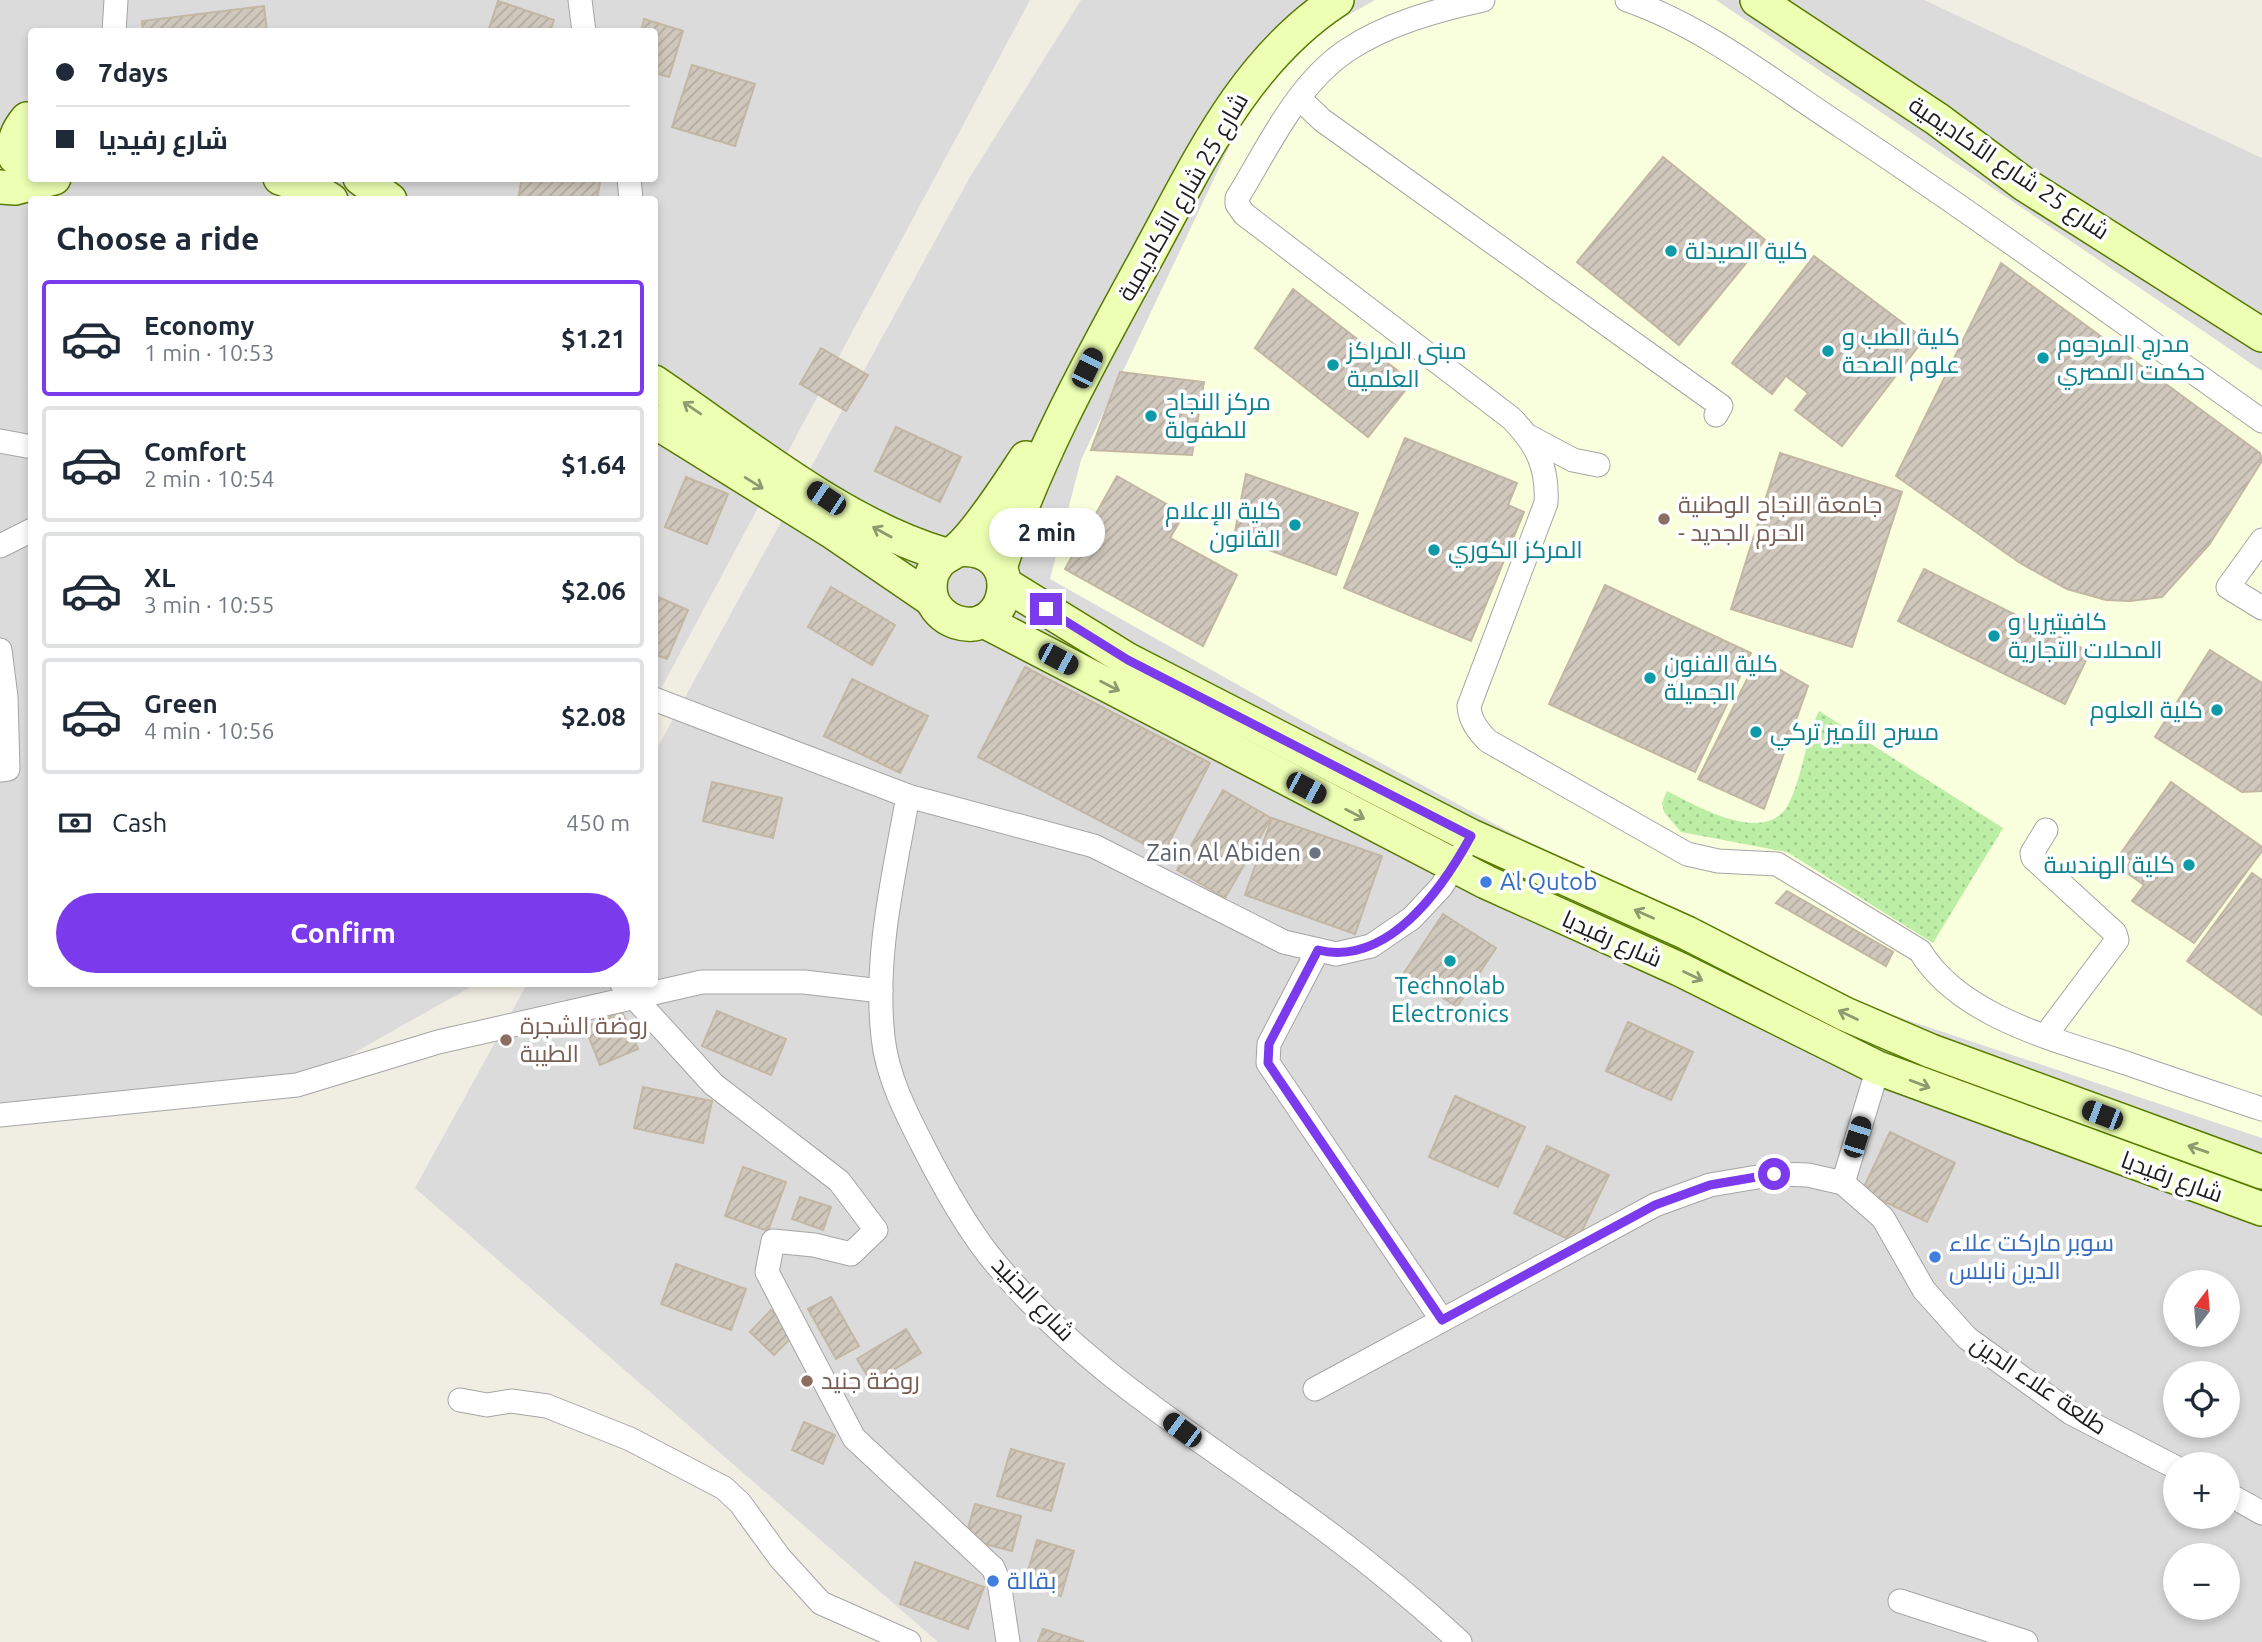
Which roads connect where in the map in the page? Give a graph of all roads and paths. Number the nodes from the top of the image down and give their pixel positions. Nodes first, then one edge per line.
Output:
1 (116, 0) edge
2 (580, 0) edge
3 (1337, 0) edge
4 (1483, 0) edge
5 (1627, 0) edge
6 (1757, 0) edge
7 (114, 28) edge
8 (584, 28) edge
9 (1300, 99) junction
10 (19, 118) edge
11 (28, 166) edge
12 (38, 182) edge
13 (292, 182) edge
14 (365, 182) edge
15 (0, 187) edge
16 (324, 196) edge
17 (385, 196) edge
18 (2262, 335) edge
19 (1099, 344) junction
20 (658, 385) edge
21 (1716, 415) dead end
22 (2262, 421) edge
23 (658, 423) edge
24 (1530, 437) junction
25 (0, 441) edge
26 (28, 446) edge
27 (1598, 465) dead end
28 (28, 532) edge
29 (2262, 540) edge
30 (0, 546) edge
31 (952, 553) junction
32 (1003, 576) junction
33 (932, 600) junction
34 (2262, 608) edge
35 (984, 621) junction
36 (0, 650) edge
37 (658, 701) edge
38 (0, 770) edge
39 (908, 796) junction
40 (2046, 830) dead end
41 (1471, 836) junction
42 (1455, 866) junction
43 (1318, 950) junction
44 (655, 987) edge
45 (658, 987) edge
46 (627, 990) edge
47 (881, 991) junction
48 (2045, 1036) junction
49 (1878, 1068) junction
50 (2262, 1109) edge
51 (0, 1115) edge
52 (2262, 1172) edge
53 (1843, 1183) junction
54 (2262, 1209) edge
55 (1442, 1320) junction
56 (1315, 1389) dead end
57 (460, 1400) dead end
58 (2163, 1461) edge
59 (2240, 1501) edge
60 (2262, 1513) edge
61 (1900, 1601) dead end
62 (909, 1642) edge
63 (1009, 1642) edge
64 (1460, 1642) edge
65 (2026, 1642) edge

1 - 7 street
2 - 8 street
3 - 19 main road, شارع 25 شارع الأكاديمية
4 - 9 street
5 - 22 street
6 - 18 main road, شارع 25 شارع الأكاديمية
9 - 21 street
9 - 24 street
10 - 11 main road
12 - 15 main road
13 - 16 main road
14 - 17 main road
19 - 31 main road
19 - 32 main road
31 -> 20 main road
23 -> 33 main road
24 - 27 street
24 - 48 street
25 - 26 street
28 - 30 street
29 - 34 street
31 - 32 main road
31 - 33 main road
32 - 35 main road
32 - 41 main road, شارع رفيديا
33 - 35 main road
35 -> 42 main road, شارع رفيديا
36 - 38 street
37 - 39 street
39 - 43 street
39 - 47 street, شارع الجنيد
40 - 48 street
41 - 42 street
52 -> 41 main road, شارع رفيديا
42 - 43 street
42 -> 49 main road, شارع رفيديا
43 - 55 street
44 - 46 street
45 - 47 street
46 - 51 street
46 - 63 street
47 - 64 street, شارع الجنيد
48 - 50 street
49 - 53 street
49 -> 54 main road, شارع رفيديا
53 - 55 street
53 - 58 street, طلعة علاء الدين
55 - 56 street
57 - 62 street
59 - 60 street
61 - 65 street

